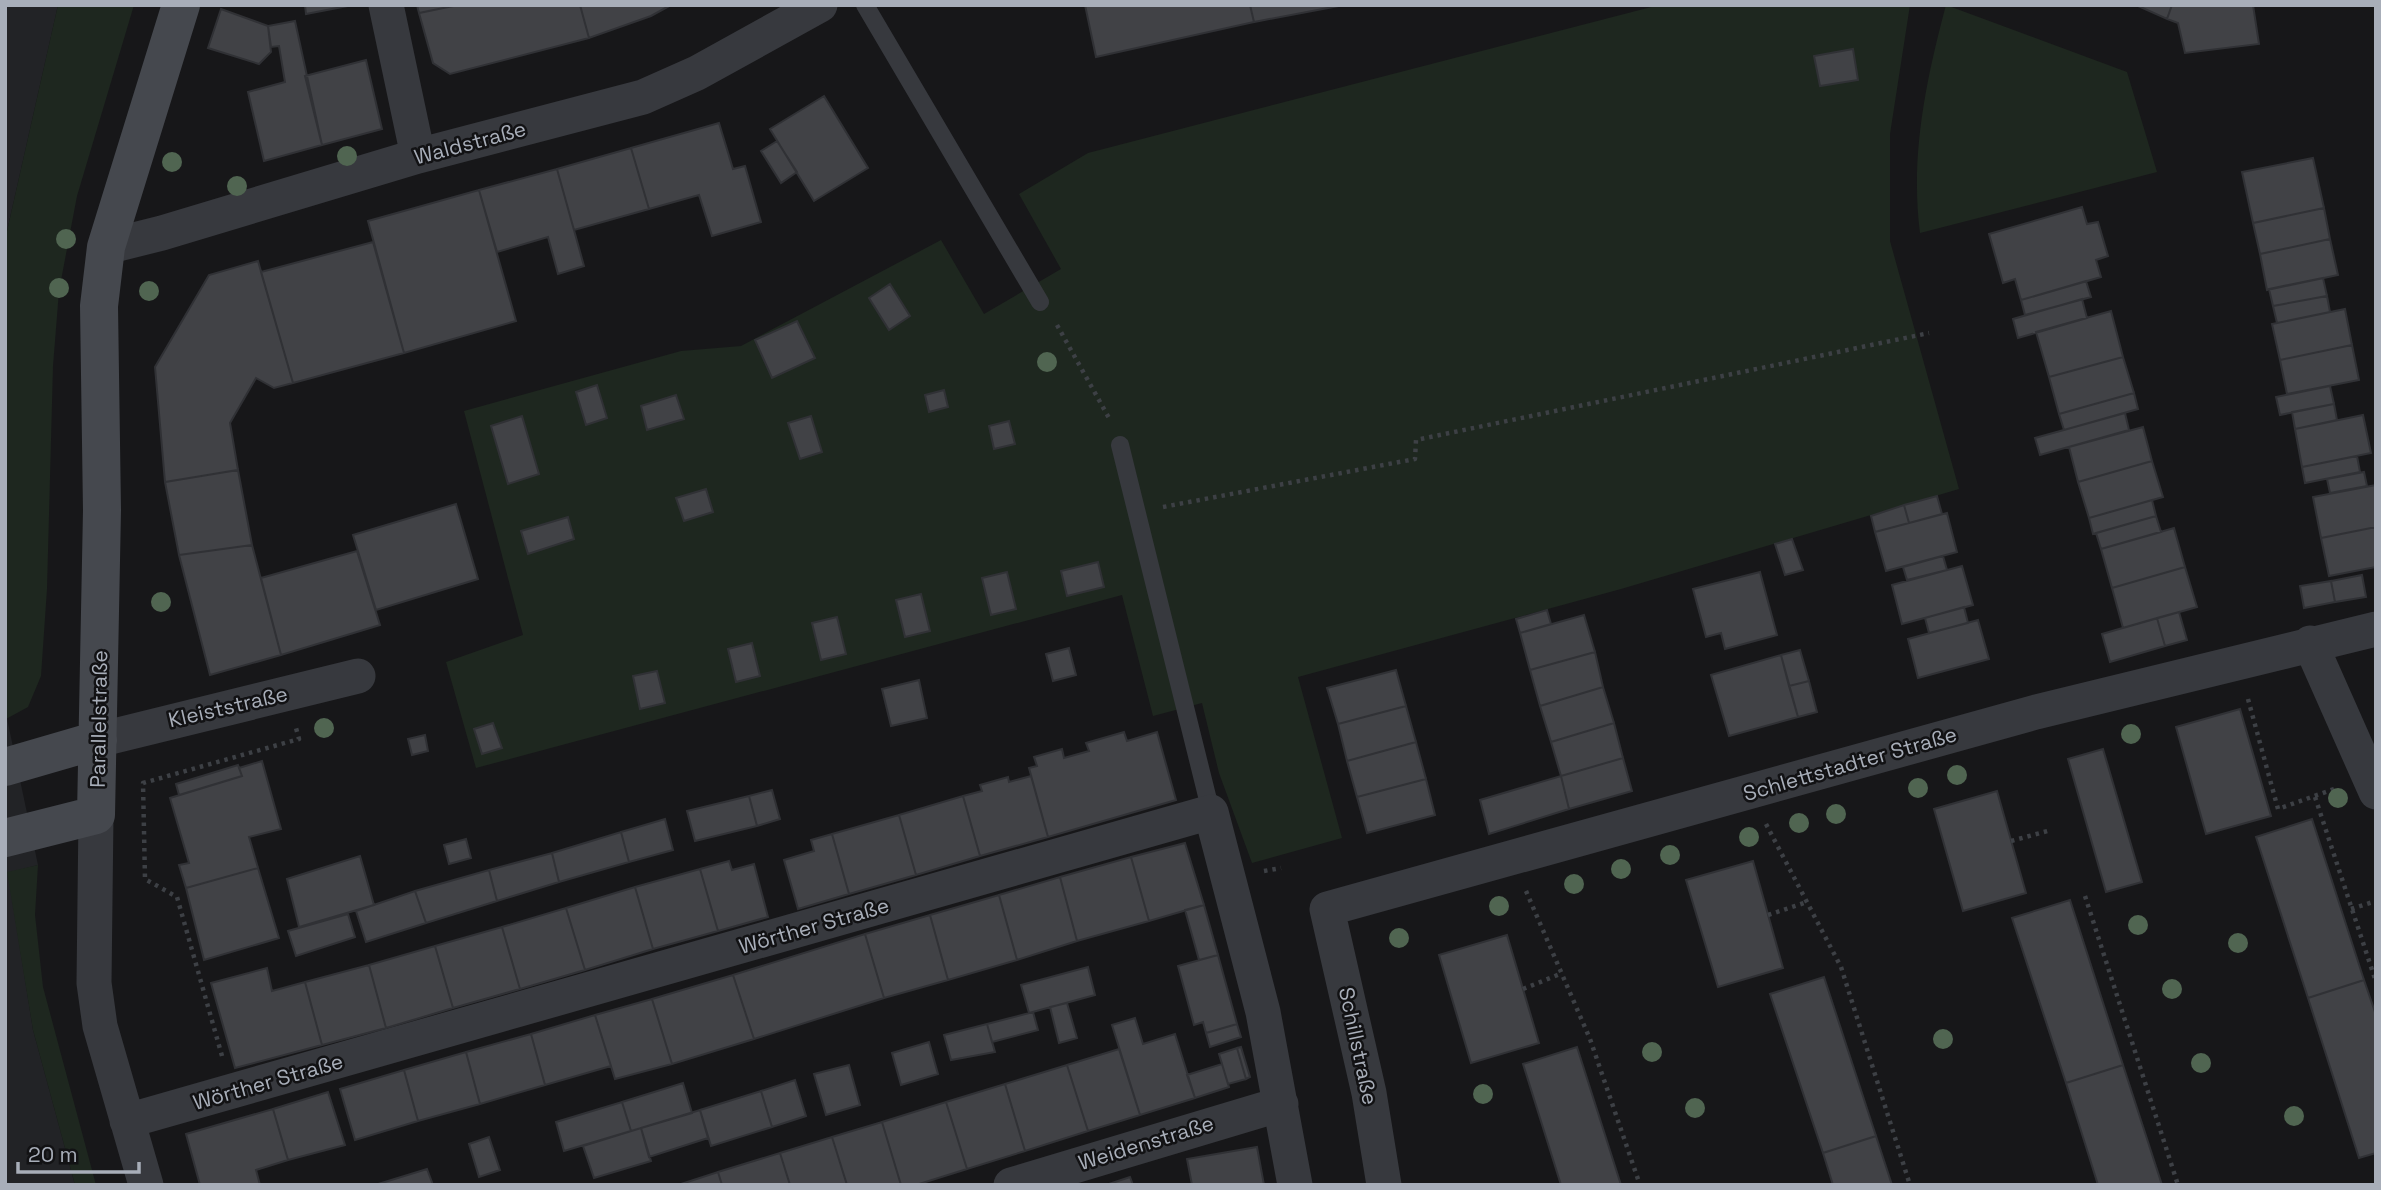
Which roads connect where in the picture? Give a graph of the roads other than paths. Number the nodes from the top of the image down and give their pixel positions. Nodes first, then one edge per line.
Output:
1 (181, 5) edge
2 (386, 5) edge
3 (820, 5) edge
4 (864, 5) edge
5 (418, 156) junction
6 (106, 247) junction
7 (1040, 302) road end
8 (1120, 446) road end
9 (2376, 629) edge
10 (2310, 643) junction
11 (358, 676) dead end
12 (98, 740) junction
13 (11, 765) edge
14 (2376, 792) edge
15 (1211, 812) junction
16 (96, 816) junction
17 (18, 835) edge
18 (1327, 909) joint
19 (1281, 1104) junction
20 (127, 1121) junction
21 (146, 1185) edge
22 (1012, 1185) edge
23 (1295, 1185) edge
24 (1384, 1185) edge

1 - 6 main road, Parallelstraße
2 - 5 street
3 - 5 street, Waldstraße
4 - 7 lane
5 - 6 street, Waldstraße
6 - 12 main road, Parallelstraße
8 - 15 lane
9 - 10 street, Schlettstadter Straße
10 - 14 street
10 - 18 street, Schlettstadter Straße
11 - 12 street, Kleiststraße
12 - 13 main road
12 - 16 main road, Parallelstraße
15 - 19 street
15 - 20 street, Wörther Straße
16 - 17 main road
16 - 20 street, Parallelstraße
18 - 24 street, Schillstraße
19 - 22 street, Weidenstraße
19 - 23 street
20 - 21 street, Parallelstraße

